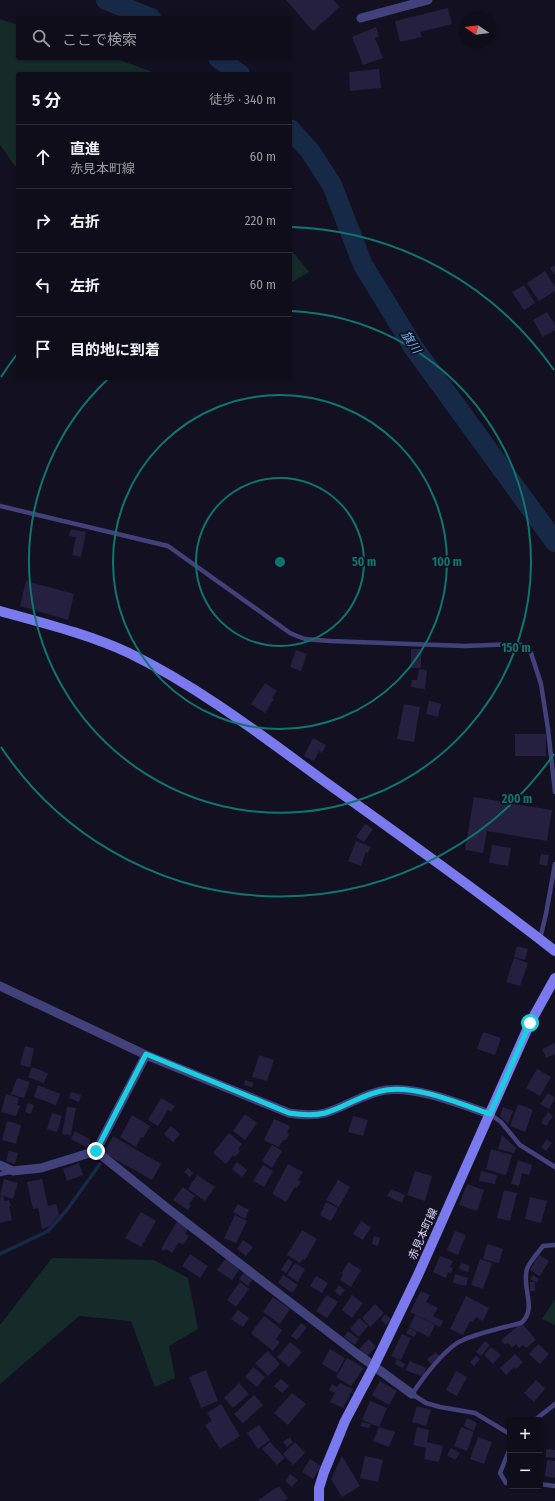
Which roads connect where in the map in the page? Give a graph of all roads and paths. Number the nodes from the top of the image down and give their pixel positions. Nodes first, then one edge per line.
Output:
1 (428, 0) edge
2 (361, 18) dead end
3 (0, 506) edge
4 (0, 611) edge
5 (555, 792) edge
6 (555, 864) edge
7 (540, 939) junction
8 (555, 951) edge
9 (555, 978) edge
10 (0, 986) edge
11 (146, 1054) junction
12 (490, 1114) junction
13 (96, 1151) junction
14 (0, 1165) edge
15 (555, 1167) edge
16 (13, 1171) junction
17 (0, 1174) edge
18 (555, 1245) edge
19 (374, 1366) junction
20 (412, 1394) junction
21 (555, 1404) edge
22 (539, 1417) edge
23 (507, 1432) edge
24 (507, 1456) edge
25 (507, 1483) edge
26 (543, 1484) edge
27 (555, 1486) edge
28 (319, 1501) edge

1 - 2 street
3 - 5 lane
4 - 7 street
6 - 7 lane
7 - 8 street
9 - 12 street, 赤見本町線
10 - 11 street
11 - 12 street
11 - 13 street
12 - 15 lane
12 - 19 street, 赤見本町線
13 - 16 street
13 - 19 street
14 - 16 street
16 - 17 lane
18 - 20 lane
19 - 20 street
19 - 28 street, 赤見本町線
20 - 23 lane
21 - 22 lane
24 - 25 lane
26 - 27 lane

